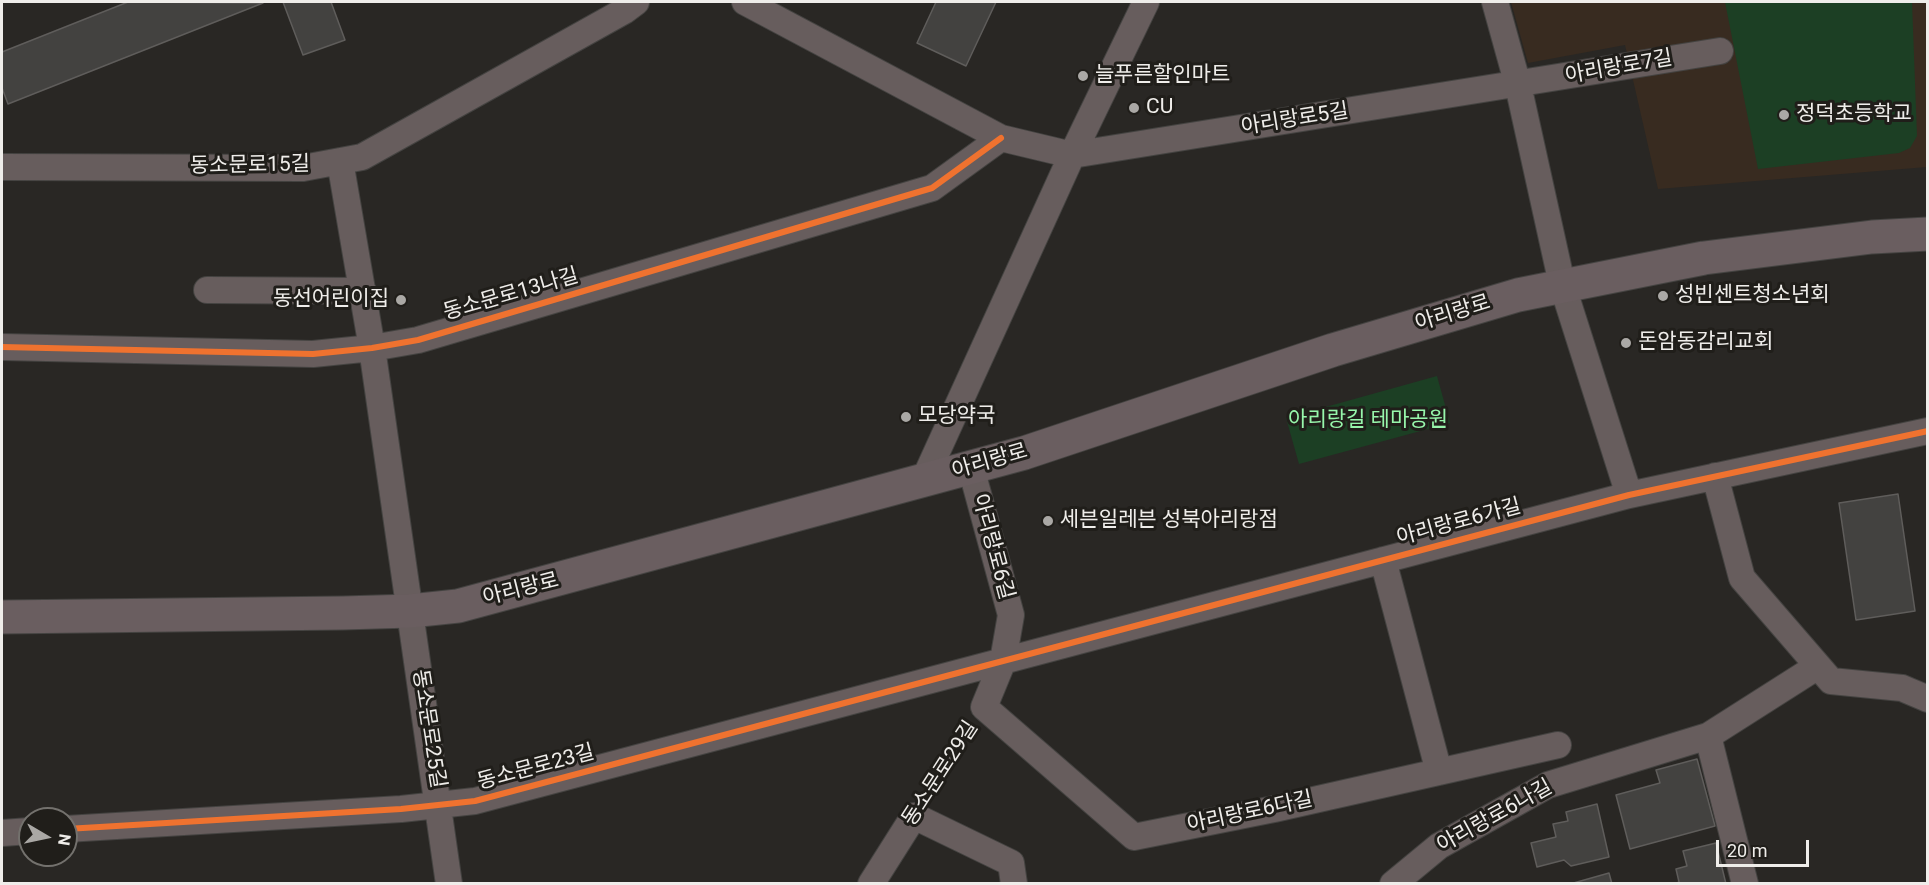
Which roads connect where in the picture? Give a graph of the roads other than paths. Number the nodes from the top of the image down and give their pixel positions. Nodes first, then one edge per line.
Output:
1 (636, 2) edge
2 (745, 2) edge
3 (1146, 2) edge
4 (1495, 2) edge
5 (1720, 51) dead end
6 (1518, 85) junction
7 (1001, 138) junction
8 (1072, 155) junction
9 (340, 161) junction
10 (2, 167) edge
11 (1928, 234) edge
12 (1562, 285) junction
13 (207, 290) dead end
14 (363, 291) junction
15 (2, 347) edge
16 (372, 348) junction
17 (1928, 431) edge
18 (971, 468) junction
19 (1715, 476) junction
20 (924, 480) junction
21 (1629, 495) junction
22 (1383, 560) junction
23 (410, 611) junction
24 (2, 617) edge
25 (1003, 661) junction
26 (1818, 666) junction
27 (1928, 699) edge
28 (984, 707) joint
29 (1708, 736) junction
30 (1558, 745) dead end
31 (1439, 772) junction
32 (439, 805) junction
33 (78, 828) edge
34 (18, 832) edge
35 (2, 833) edge
36 (449, 884) edge
37 (871, 884) edge
38 (1014, 884) edge
39 (1393, 884) edge
40 (1745, 884) edge

1 - 9 street, 동소문로15길
2 - 7 street
3 - 8 street
4 - 6 street
5 - 6 street, 아리랑로7길
6 - 8 street, 아리랑로5길
6 - 12 street
7 - 8 street
7 - 16 street, 동소문로13나길
8 - 20 street
9 - 10 street, 동소문로15길
9 - 14 street
11 - 12 main road, 아리랑로
12 - 18 main road, 아리랑로
12 - 21 street
13 - 14 street
14 - 16 street
15 - 16 street, 동소문로13나길
16 - 23 street
17 - 19 street, 아리랑로6가길
18 - 20 main road, 아리랑로
18 - 25 street, 아리랑로6길
19 - 21 street, 아리랑로6가길
19 - 26 street
20 - 23 main road, 아리랑로
21 - 22 street, 아리랑로6가길
22 - 25 street, 아리랑로6가길
22 - 31 street, 아리랑로6가길
23 - 24 main road, 아리랑로
23 - 32 street, 동소문로25길
25 - 28 street, 동소문로29길
25 - 32 street, 동소문로23길
26 - 27 street
26 - 29 street, 아리랑로6나길
28 - 31 street, 아리랑로6다길
29 - 39 street, 아리랑로6나길
29 - 40 street
30 - 31 street, 아리랑로6다길
32 - 33 street, 동소문로23길
32 - 36 street, 동소문로25길
34 - 35 street
37 - 38 street, 동소문로29길

